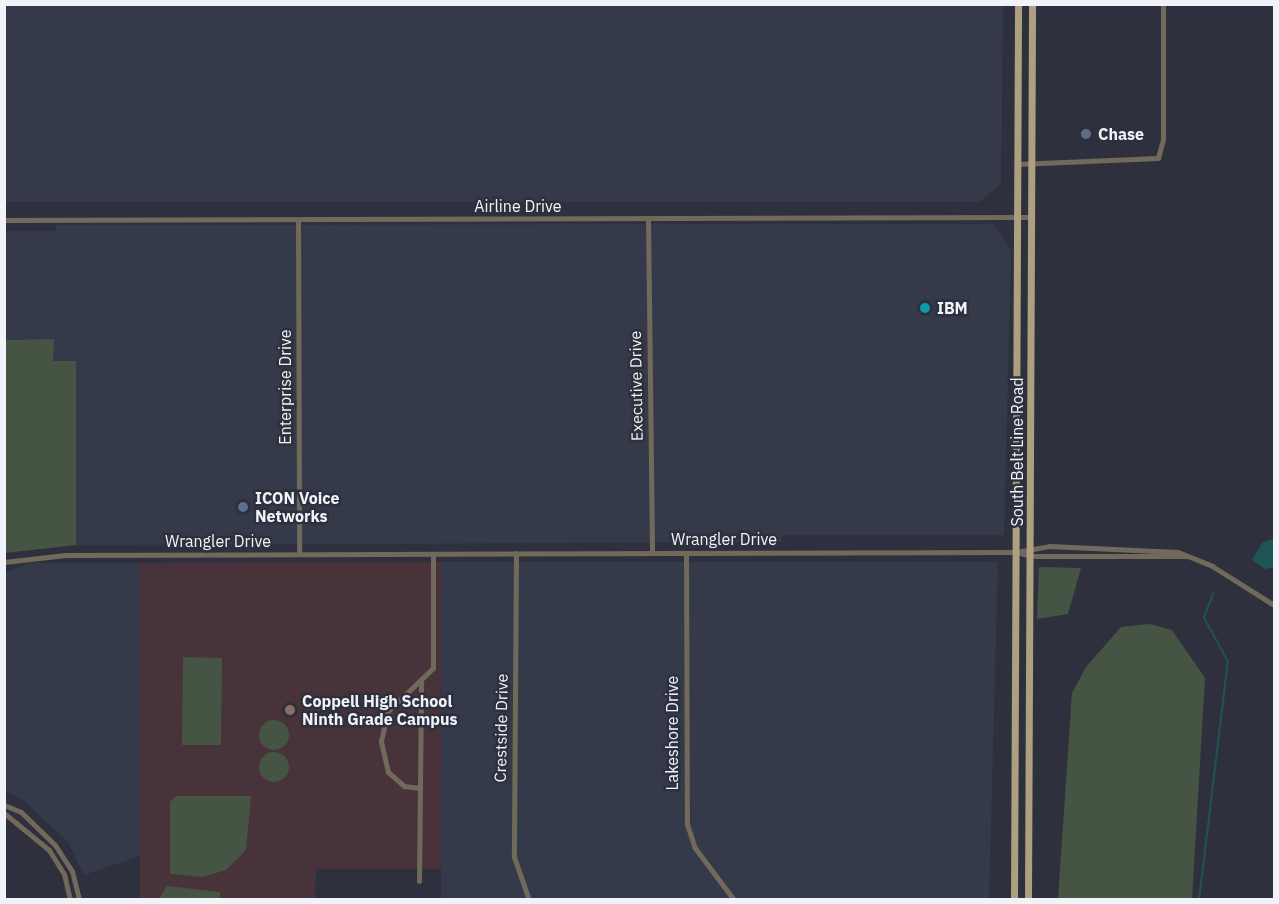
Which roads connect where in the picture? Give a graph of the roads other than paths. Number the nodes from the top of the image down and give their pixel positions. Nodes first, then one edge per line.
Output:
1 (1018, 4) edge
2 (1032, 4) edge
3 (1163, 4) edge
4 (1017, 164) junction
5 (1032, 164) junction
6 (1017, 217) junction
7 (1031, 217) junction
8 (648, 218) junction
9 (4, 220) edge
10 (298, 220) junction
11 (1017, 371) junction
12 (1030, 372) junction
13 (1031, 546) junction
14 (1128, 548) junction
15 (1016, 552) junction
16 (516, 553) junction
17 (652, 553) junction
18 (686, 553) junction
19 (299, 554) junction
20 (433, 554) junction
21 (1031, 556) junction
22 (1187, 556) junction
23 (1129, 558) junction
24 (4, 562) edge
25 (1275, 604) edge
26 (421, 681) junction
27 (420, 788) junction
28 (4, 805) edge
29 (4, 813) edge
30 (1015, 822) junction
31 (1028, 823) junction
32 (419, 881) dead end
33 (730, 898) edge
34 (70, 900) edge
35 (79, 900) edge
36 (529, 900) edge
37 (1014, 900) edge
38 (1028, 900) edge

1 - 4 main road, South Belt Line Road
2 - 5 main road, South Belt Line Road
3 - 5 street
4 - 5 street
4 - 6 main road, South Belt Line Road
5 - 7 main road, South Belt Line Road
6 - 7 street, Airline Drive
6 - 8 street, Airline Drive
6 - 11 main road, South Belt Line Road
7 - 12 main road, South Belt Line Road
8 - 10 street, Airline Drive
8 - 17 street, Executive Drive
9 - 10 street, Airline Drive
10 - 19 street, Enterprise Drive
11 - 12 main road
11 - 15 main road, South Belt Line Road
12 - 13 main road, South Belt Line Road
13 - 14 street
13 - 15 street
13 - 21 main road, South Belt Line Road
14 - 22 street
14 - 23 street
15 - 18 street, Wrangler Drive
15 - 21 street
15 - 30 main road, South Belt Line Road
16 - 17 street, Wrangler Drive
16 - 20 street, Wrangler Drive
16 - 36 street, Crestside Drive
17 - 18 street, Wrangler Drive
18 - 33 street, Lakeshore Drive
19 - 20 street, Wrangler Drive
19 - 24 street, Wrangler Drive
20 - 26 street
21 - 23 street
21 - 31 main road, South Belt Line Road
22 - 23 street
22 - 25 street
26 - 27 street
26 - 27 street
27 - 32 street
28 - 35 street
29 - 34 street
30 - 31 main road
30 - 37 main road, South Belt Line Road
31 - 38 main road, South Belt Line Road

